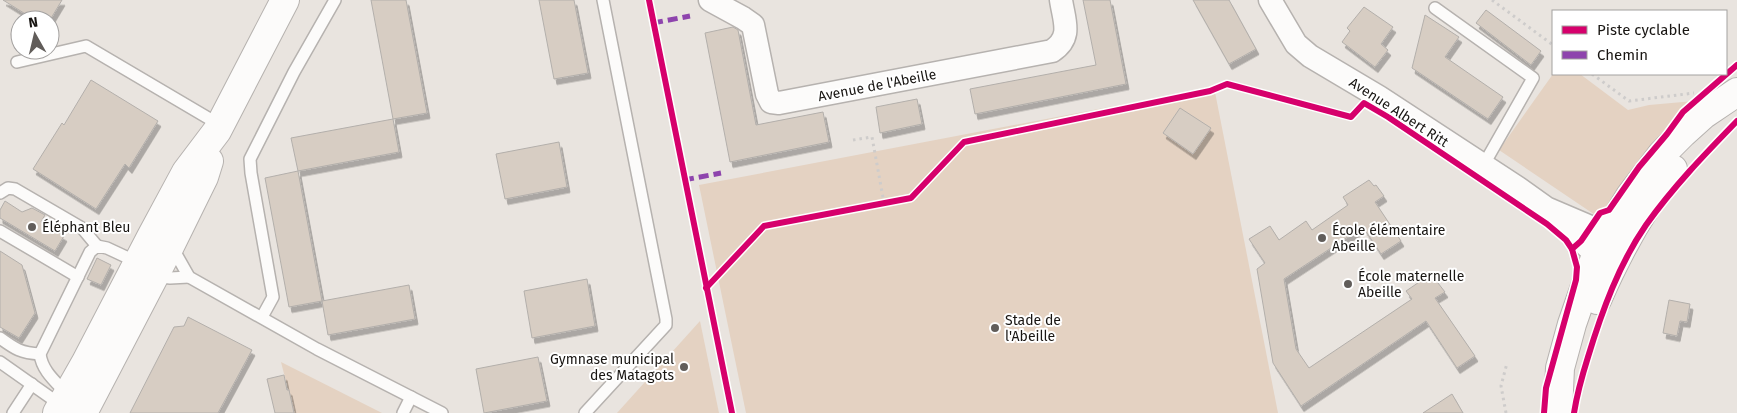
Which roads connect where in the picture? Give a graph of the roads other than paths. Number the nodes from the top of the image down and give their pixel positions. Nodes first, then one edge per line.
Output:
1 (285, 0) edge
2 (335, 0) edge
3 (603, 0) edge
4 (710, 0) edge
5 (1060, 0) edge
6 (1270, 0) edge
7 (1436, 8) dead end
8 (17, 62) dead end
9 (1736, 93) edge
10 (219, 128) junction
11 (1483, 166) junction
12 (0, 193) edge
13 (0, 231) edge
14 (160, 242) junction
15 (97, 246) junction
16 (1608, 247) junction
17 (142, 268) junction
18 (78, 277) junction
19 (189, 277) junction
20 (262, 318) junction
21 (0, 338) edge
22 (40, 354) junction
23 (0, 362) edge
24 (32, 384) junction
25 (411, 397) junction
26 (63, 408) edge
27 (1559, 409) edge
28 (14, 413) edge
29 (402, 413) edge
30 (442, 413) edge
31 (585, 413) edge

1 - 10 main road
2 - 20 lane
3 - 31 lane
4 - 5 street, Avenue de l'Abeille
6 - 11 street, Avenue Albert Ritt
7 - 11 lane
8 - 10 lane
9 - 16 main road
10 - 14 main road
11 - 16 street, Avenue Albert Ritt
12 - 15 lane
13 - 18 lane
14 - 17 main road
14 - 19 lane
15 - 17 lane
15 - 18 lane
16 - 27 main road
17 - 19 lane
17 - 26 main road
18 - 22 lane
19 - 20 lane
20 - 25 lane
21 - 22 lane
22 - 26 lane
23 - 24 lane
24 - 26 lane
24 - 28 lane
25 - 29 lane
25 - 30 lane

